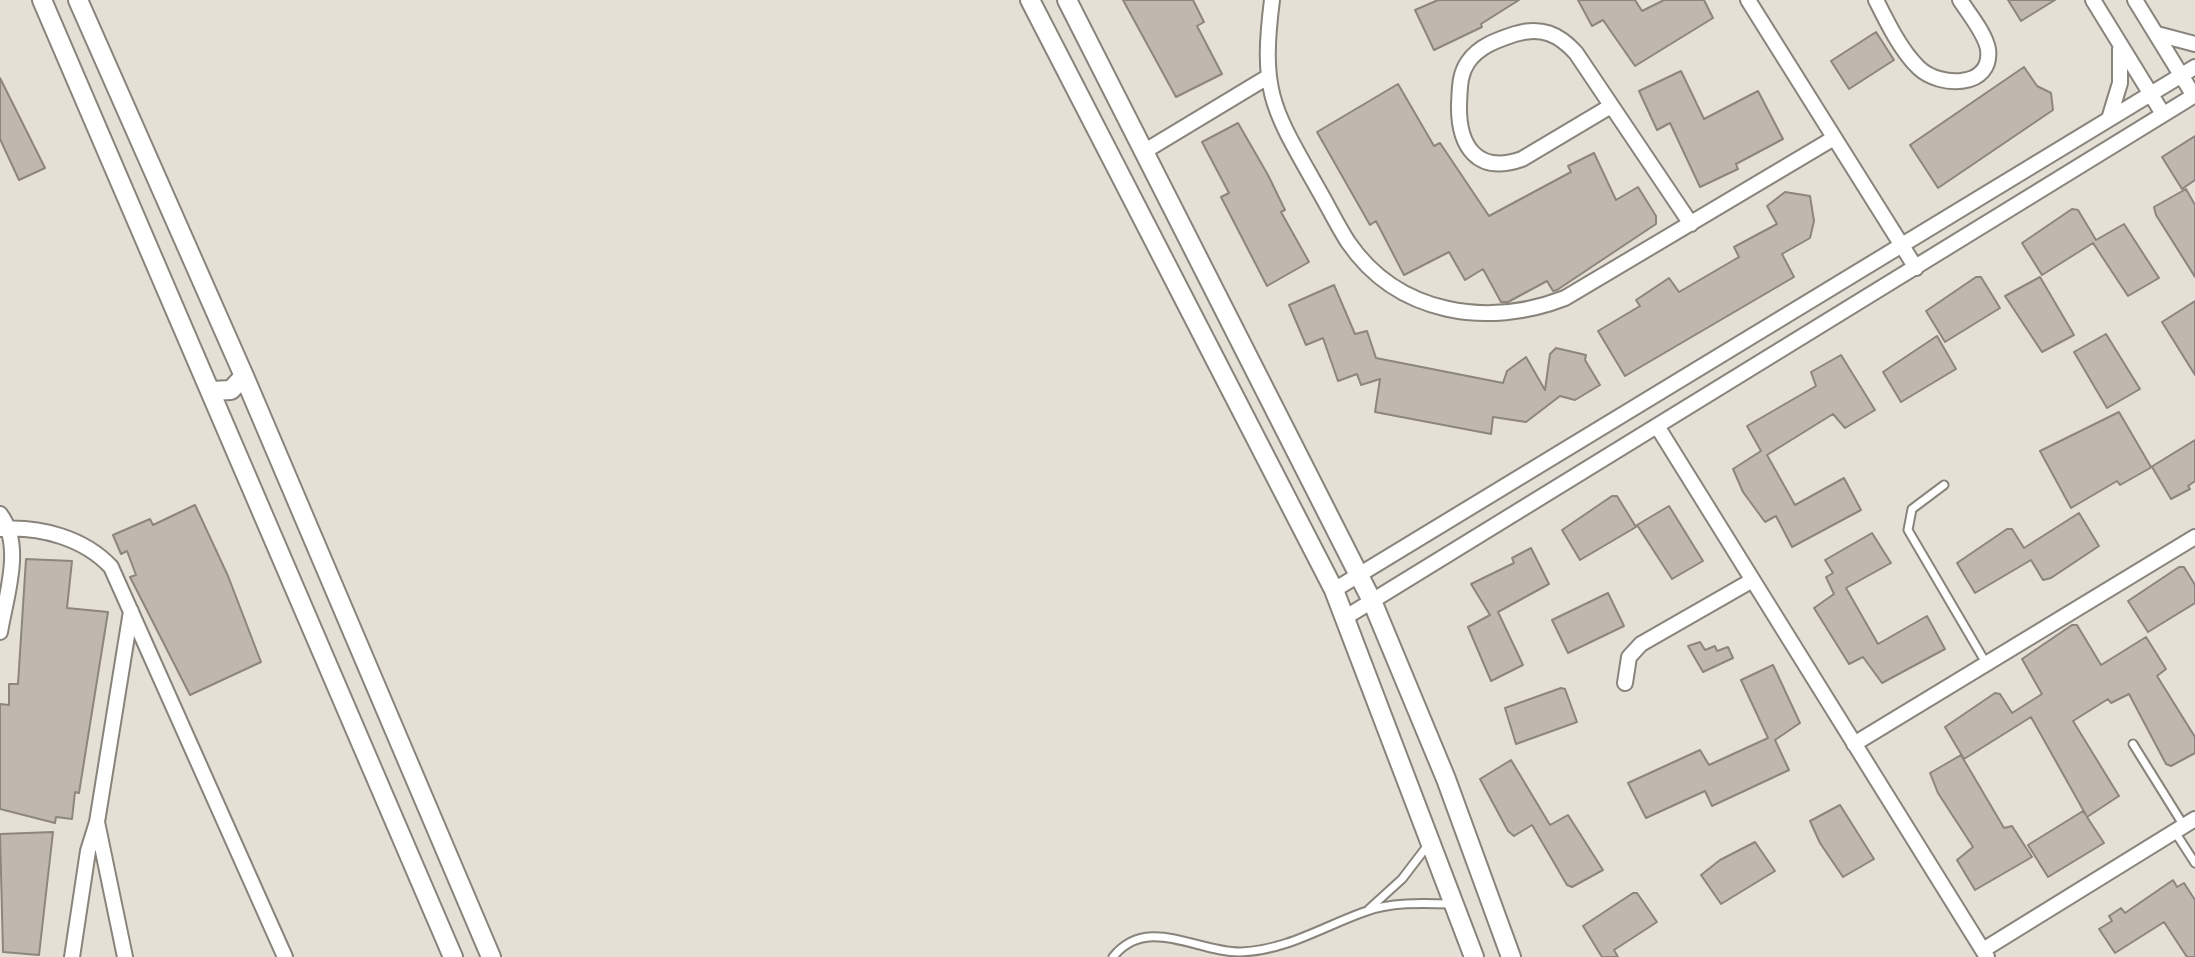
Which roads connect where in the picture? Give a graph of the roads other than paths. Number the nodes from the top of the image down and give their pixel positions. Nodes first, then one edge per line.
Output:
1 (42, 0) edge
2 (78, 0) edge
3 (1030, 0) edge
4 (1067, 0) edge
5 (1272, 0) edge
6 (1748, 0) edge
7 (1876, 0) edge
8 (1960, 0) edge
9 (2093, 0) edge
10 (2135, 0) edge
11 (2157, 34) junction
12 (2120, 44) junction
13 (2195, 44) edge
14 (2195, 67) edge
15 (2181, 76) junction
16 (1266, 78) junction
17 (2150, 94) junction
18 (2194, 95) edge
19 (1611, 106) junction
20 (2163, 114) junction
21 (2109, 119) junction
22 (1834, 138) junction
23 (1145, 151) junction
24 (1691, 224) junction
25 (1901, 245) junction
26 (1916, 268) junction
27 (244, 376) junction
28 (212, 391) junction
29 (260, 416) junction
30 (1657, 426) junction
31 (229, 430) junction
32 (1944, 485) dead end
33 (0, 514) edge
34 (4, 529) edge
35 (2195, 537) edge
36 (1360, 575) junction
37 (1751, 581) junction
38 (1334, 590) junction
39 (1372, 601) junction
40 (131, 611) junction
41 (1346, 617) junction
42 (0, 632) edge
43 (1986, 663) junction
44 (1625, 683) dead end
45 (1854, 744) junction
46 (2133, 744) dead end
47 (97, 822) junction
48 (2184, 826) edge
49 (1430, 842) junction
50 (2195, 863) edge
51 (1454, 904) junction
52 (1367, 911) junction
53 (1985, 954) edge
54 (72, 957) edge
55 (125, 957) edge
56 (285, 957) edge
57 (453, 957) edge
58 (491, 957) edge
59 (1113, 957) edge
60 (1474, 957) edge
61 (1511, 957) edge

1 - 28 street
2 - 27 street
3 - 38 street
4 - 23 street
5 - 16 street
6 - 22 street
7 - 8 street
9 - 12 street
10 - 11 street
11 - 13 street
11 - 15 street
12 - 17 street
12 - 21 street
14 - 15 street
15 - 17 street
15 - 18 street
16 - 23 street
16 - 24 street
17 - 20 street
17 - 21 street
18 - 20 street
19 - 19 street
19 - 24 street
20 - 26 street
21 - 25 street
22 - 24 street
22 - 25 street
23 - 36 street
25 - 26 street
25 - 36 street
26 - 30 street
27 - 28 street
27 - 29 street
28 - 31 street
29 - 31 street
29 - 58 street
30 - 37 street
30 - 39 street
31 - 57 street
32 - 43 lane
33 - 34 street
34 - 40 street
34 - 42 street
35 - 43 street
36 - 38 street
36 - 39 street
37 - 44 street
37 - 45 street
38 - 41 street
39 - 41 street
39 - 61 street
40 - 47 street
40 - 56 street
41 - 49 street
43 - 45 street
45 - 53 street
46 - 48 lane
47 - 54 street
47 - 55 street
48 - 50 lane
48 - 53 street
49 - 51 street
49 - 52 lane
51 - 52 lane
51 - 60 street
52 - 59 lane

